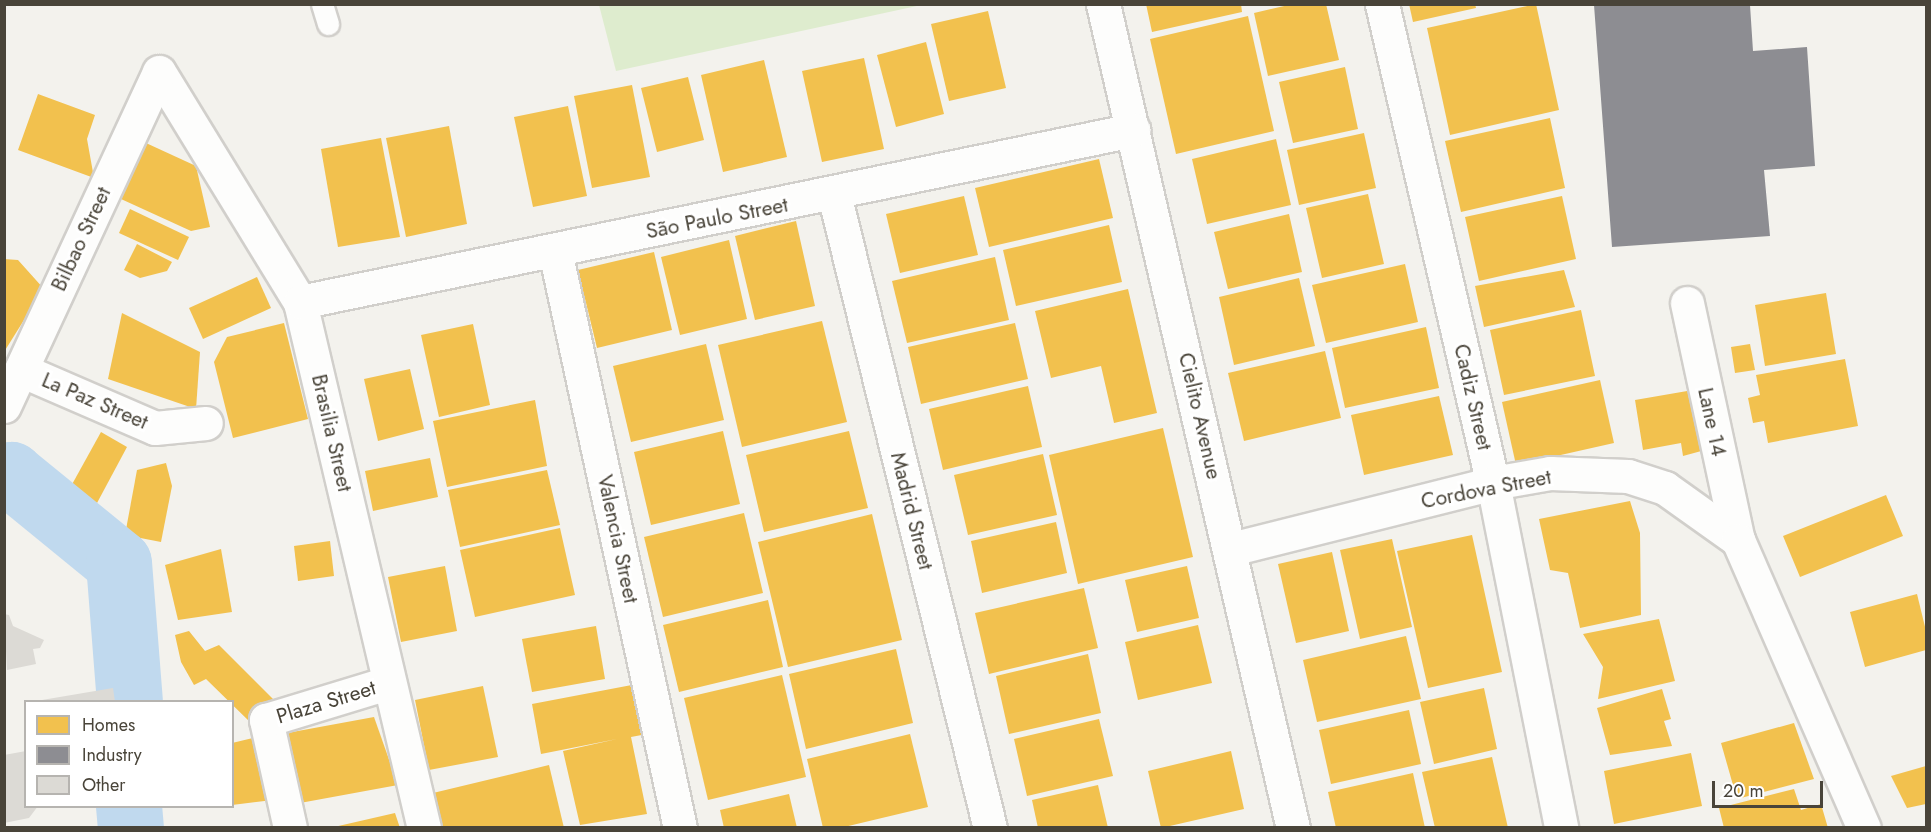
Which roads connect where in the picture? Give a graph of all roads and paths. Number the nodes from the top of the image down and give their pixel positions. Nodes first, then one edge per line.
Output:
1 (1103, 4) edge
2 (1382, 4) edge
3 (159, 72) joint
4 (1133, 130) junction
5 (834, 194) junction
6 (555, 251) junction
7 (300, 302) junction
8 (1687, 303) dead end
9 (21, 370) junction
10 (4, 406) edge
11 (206, 423) dead end
12 (1493, 483) junction
13 (1738, 540) junction
14 (1231, 549) junction
15 (388, 682) junction
16 (290, 828) edge
17 (424, 828) edge
18 (680, 828) edge
19 (990, 828) edge
20 (1293, 828) edge
21 (1561, 828) edge
22 (1864, 828) edge

1 - 4 street, Cielito Avenue
2 - 12 street, Cadiz Street
3 - 7 street, Brasilia Street
3 - 9 street, Bilbao Street
4 - 5 street, São Paulo Street
4 - 14 street, Cielito Avenue
5 - 6 street, São Paulo Street
5 - 19 street, Madrid Street
6 - 7 street, São Paulo Street
6 - 18 street, Valencia Street
7 - 15 street, Brasilia Street
8 - 13 street, Lane 14
9 - 10 street, Bilbao Street
9 - 11 street, La Paz Street
12 - 13 street, Cordova Street
12 - 14 street, Cordova Street
12 - 21 street, Cadiz Street
13 - 22 street
14 - 20 street, Cielito Avenue
15 - 16 street, Plaza Street
15 - 17 street, Brasilia Street

